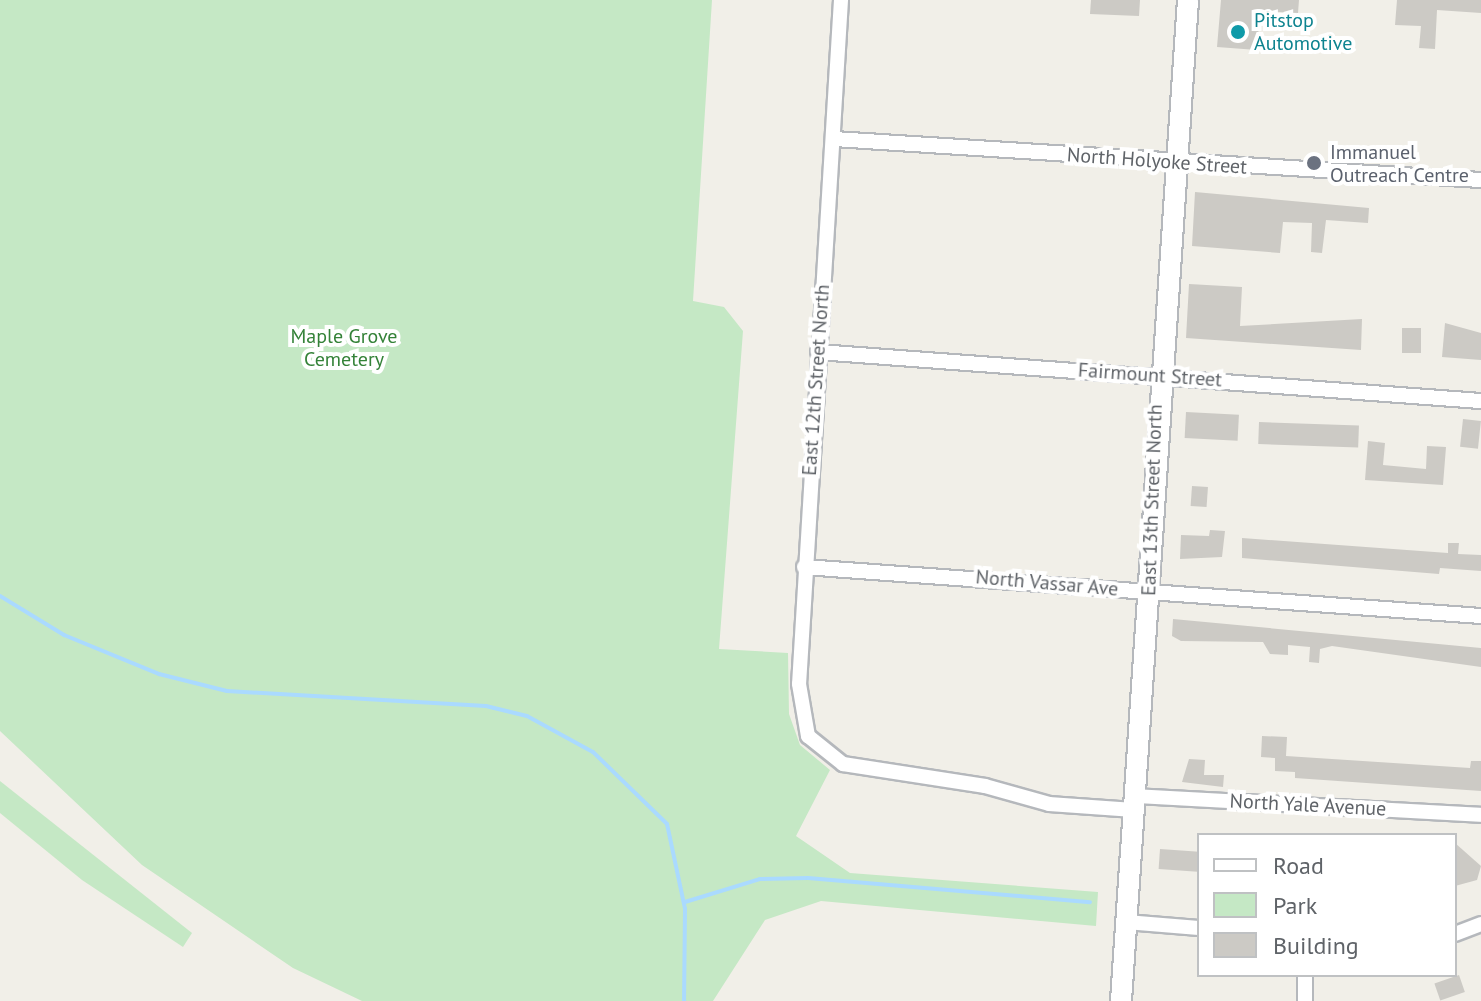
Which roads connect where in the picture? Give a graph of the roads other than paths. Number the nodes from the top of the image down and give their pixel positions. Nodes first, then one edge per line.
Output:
1 (841, 0) edge
2 (1188, 0) edge
3 (834, 139) junction
4 (1177, 163) junction
5 (1481, 180) edge
6 (818, 352) junction
7 (1157, 375) junction
8 (1481, 401) edge
9 (804, 567) junction
10 (1149, 591) junction
11 (1481, 616) edge
12 (826, 750) joint
13 (1135, 803) junction
14 (1481, 815) edge
15 (1126, 922) junction
16 (1481, 924) edge
17 (1197, 928) edge
18 (1457, 933) edge
19 (1305, 977) edge
20 (1121, 1001) edge
21 (1305, 1001) edge

1 - 3 street, East 12th Street North
2 - 4 main road, East 13th Street North
3 - 4 street, North Holyoke Street
3 - 6 street, East 12th Street North
4 - 5 street, North Holyoke Street
4 - 7 main road, East 13th Street North
6 - 7 street, Fairmount Street
6 - 9 street, East 12th Street North
7 - 8 street, Fairmount Street
7 - 10 main road, East 13th Street North
9 - 10 street, North Vassar Ave
9 - 12 street, East 12th Street North
10 - 11 street, North Vassar Ave
10 - 13 main road, East 13th Street North
12 - 13 street, North Yale Avenue
13 - 14 street, North Yale Avenue
13 - 15 main road, East 13th Street North
15 - 17 street
15 - 20 main road, East 13th Street North
16 - 18 street
19 - 21 street

